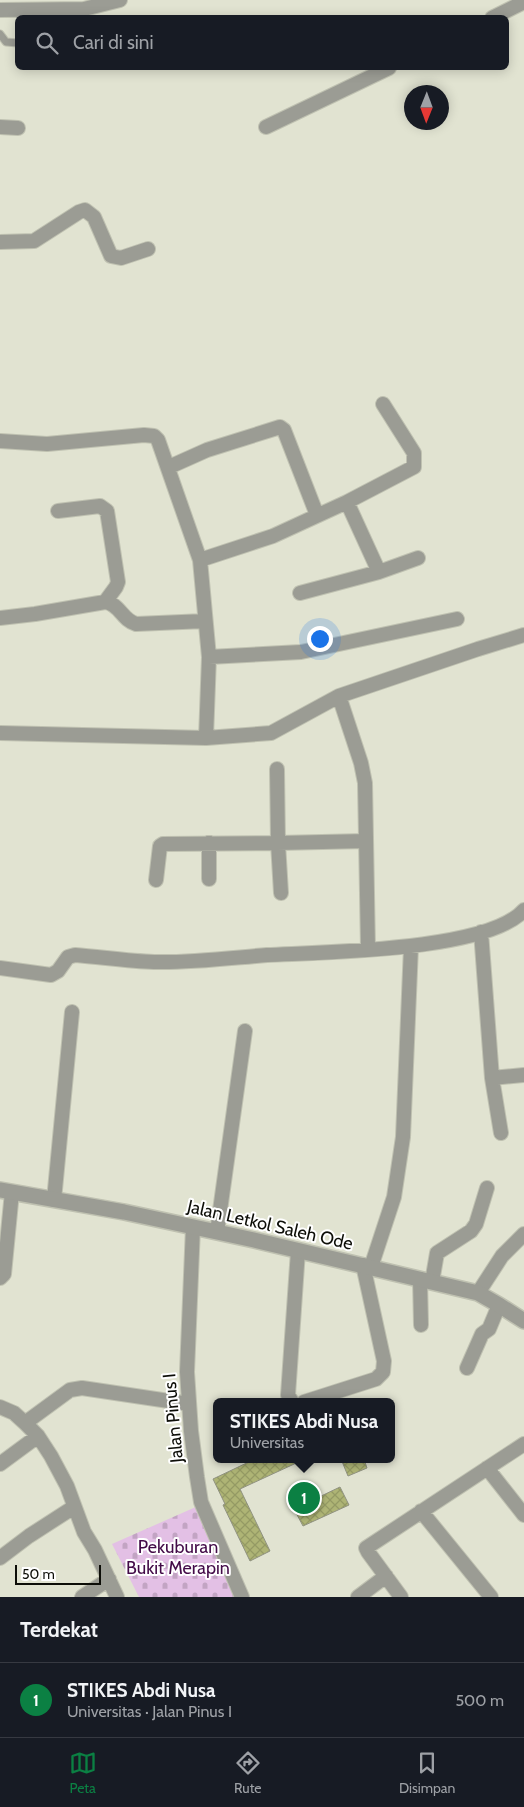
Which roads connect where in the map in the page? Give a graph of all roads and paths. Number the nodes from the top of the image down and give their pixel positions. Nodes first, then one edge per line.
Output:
1 (120, 0) edge
2 (522, 2) edge
3 (0, 10) edge
4 (39, 14) edge
5 (498, 15) edge
6 (0, 34) edge
7 (15, 43) edge
8 (385, 70) edge
9 (266, 127) dead end
10 (0, 128) edge
11 (18, 128) dead end
12 (0, 242) edge
13 (148, 249) dead end
14 (383, 404) dead end
15 (0, 441) edge
16 (168, 467) junction
17 (347, 502) junction
18 (58, 511) dead end
19 (317, 515) junction
20 (418, 558) dead end
21 (200, 560) junction
22 (379, 572) junction
23 (300, 594) dead end
24 (105, 602) junction
25 (0, 618) edge
26 (457, 619) dead end
27 (205, 620) junction
28 (524, 635) edge
29 (209, 657) junction
30 (339, 696) junction
31 (0, 733) edge
32 (206, 738) junction
33 (277, 769) dead end
34 (366, 840) junction
35 (209, 843) junction
36 (278, 843) junction
37 (209, 879) dead end
38 (156, 880) dead end
39 (281, 894) dead end
40 (524, 910) edge
41 (480, 932) junction
42 (411, 947) junction
43 (368, 949) junction
44 (0, 968) edge
45 (72, 1012) dead end
46 (245, 1031) dead end
47 (524, 1076) edge
48 (492, 1078) junction
49 (501, 1133) dead end
50 (487, 1188) dead end
51 (6, 1191) edge
52 (54, 1200) junction
53 (192, 1227) junction
54 (217, 1232) junction
55 (524, 1234) edge
56 (298, 1251) junction
57 (367, 1266) junction
58 (0, 1278) edge
59 (426, 1280) junction
60 (478, 1293) junction
61 (500, 1305) junction
62 (522, 1316) edge
63 (421, 1325) dead end
64 (467, 1368) dead end
65 (290, 1398) edge
66 (317, 1398) edge
67 (189, 1404) junction
68 (0, 1407) edge
69 (25, 1423) junction
70 (38, 1436) junction
71 (524, 1444) edge
72 (0, 1464) edge
73 (487, 1468) junction
74 (74, 1507) junction
75 (421, 1511) junction
76 (524, 1515) edge
77 (0, 1558) edge
78 (386, 1576) junction
79 (109, 1579) junction
80 (489, 1596) edge
81 (82, 1597) edge
82 (117, 1597) edge
83 (242, 1597) edge
84 (358, 1597) edge
85 (401, 1597) edge

1 - 4 street
2 - 5 street
3 - 4 street
6 - 7 lane
8 - 9 street
10 - 11 street
12 - 13 street
14 - 17 street
15 - 16 street
16 - 19 street
16 - 21 street
17 - 19 street
17 - 22 street
18 - 24 street
19 - 21 street
20 - 22 street
21 - 27 street
22 - 23 street
24 - 25 street
24 - 27 street
26 - 29 street
27 - 29 street
28 - 30 street
29 - 32 street
30 - 32 street
30 - 34 street
31 - 32 street
33 - 36 street
34 - 36 street
34 - 43 street
35 - 36 street
35 - 37 street
35 - 38 street
36 - 39 street
40 - 41 street
41 - 42 street
41 - 48 street
42 - 43 street
42 - 57 street
43 - 44 street
45 - 52 street
46 - 54 street
47 - 48 street
48 - 49 street
50 - 59 street
51 - 52 street, Jalan Letkol Saleh Ode
51 - 58 street
52 - 53 street, Jalan Letkol Saleh Ode
53 - 54 street, Jalan Letkol Saleh Ode
53 - 67 street, Jalan Pinus I
54 - 56 street, Jalan Letkol Saleh Ode
55 - 60 street
56 - 57 street, Jalan Letkol Saleh Ode
56 - 65 street
57 - 59 street, Jalan Letkol Saleh Ode
57 - 66 street
59 - 60 street, Jalan Letkol Saleh Ode
59 - 63 street
60 - 61 street, Jalan Letkol Saleh Ode
61 - 62 street, Jalan Letkol Saleh Ode
61 - 64 street
67 - 69 street
67 - 83 street, Jalan Pinus I
68 - 69 street
69 - 70 street
70 - 72 street
70 - 74 street
71 - 73 street
73 - 75 street
73 - 76 street
74 - 77 street
74 - 79 street
75 - 78 street
75 - 80 street
78 - 84 street
78 - 85 street
79 - 81 street
79 - 82 street

